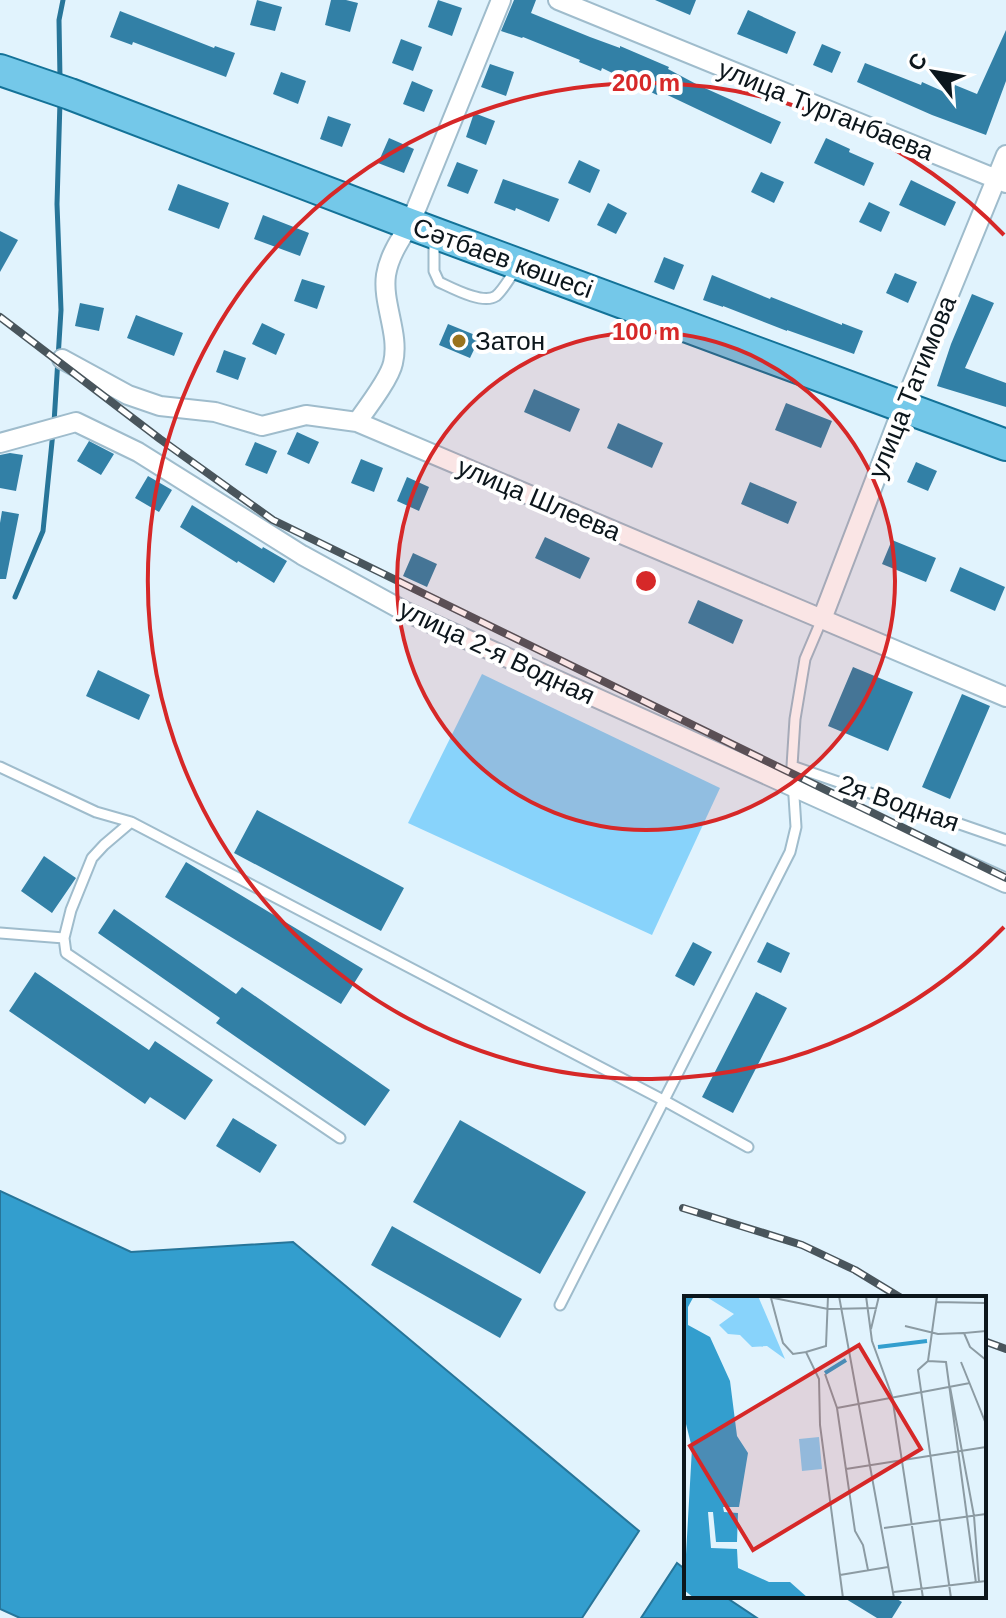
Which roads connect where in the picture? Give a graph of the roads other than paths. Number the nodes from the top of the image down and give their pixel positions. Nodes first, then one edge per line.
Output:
1 (501, 0) edge
2 (558, 0) edge
3 (12, 74) edge
4 (1006, 155) edge
5 (1001, 181) edge
6 (422, 228) junction
7 (519, 264) junction
8 (62, 359) dead end
9 (903, 407) junction
10 (357, 422) junction
11 (0, 443) edge
12 (1006, 445) edge
13 (822, 619) junction
14 (1006, 697) edge
15 (792, 766) junction
16 (0, 767) edge
17 (794, 788) junction
18 (131, 822) junction
19 (1006, 840) edge
20 (1006, 883) edge
21 (0, 933) edge
22 (64, 938) junction
23 (665, 1101) junction
24 (340, 1138) dead end
25 (748, 1147) dead end
26 (560, 1305) dead end

1 - 6 street
2 - 5 street, улица Турганбаева
3 - 6 main road, Сәтбаев көшесі
4 - 5 street, улица Татимова
5 - 9 street, улица Татимова
6 - 7 main road, Сәтбаев көшесі
6 - 7 lane
6 - 10 street
7 - 9 main road, Сәтбаев көшесі
8 - 10 street, улица Шлеева
9 - 12 main road, Сәтбаев көшесі
9 - 13 street, улица Татимова
10 - 13 street, улица Шлеева
11 - 17 street, улица 2-я Водная
13 - 14 street, улица Шлеева
13 - 15 lane
15 - 17 lane
15 - 19 lane, 2я Водная
16 - 18 lane
17 - 20 street, улица 2-я Водная
17 - 23 lane
18 - 22 lane
18 - 23 lane
21 - 22 lane
22 - 24 lane
23 - 25 lane
23 - 26 lane

